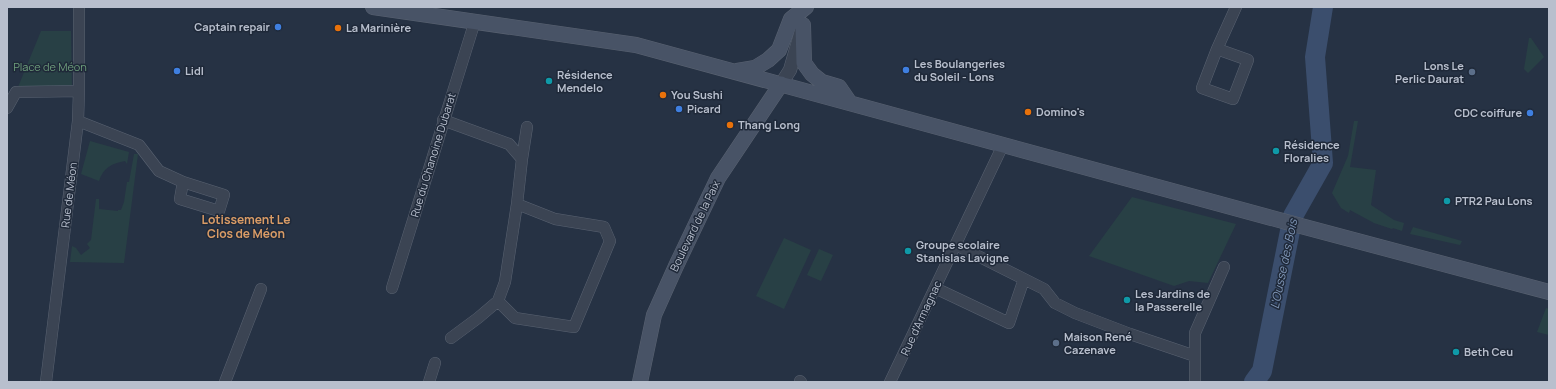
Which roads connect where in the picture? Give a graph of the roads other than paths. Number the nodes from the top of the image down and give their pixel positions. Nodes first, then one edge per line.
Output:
1 (79, 7) edge
2 (373, 7) edge
3 (807, 7) edge
4 (1236, 7) edge
5 (434, 11) edge
6 (475, 21) junction
7 (803, 25) junction
8 (1217, 49) junction
9 (736, 71) junction
10 (781, 84) junction
11 (79, 91) junction
12 (850, 103) junction
13 (7, 108) edge
14 (443, 120) junction
15 (78, 121) junction
16 (526, 127) dead end
17 (1003, 145) junction
18 (522, 159) junction
19 (182, 182) dead end
20 (517, 204) junction
21 (956, 245) junction
22 (1224, 267) dead end
23 (1024, 279) junction
24 (392, 288) dead end
25 (935, 288) junction
26 (261, 289) dead end
27 (1549, 292) edge
28 (498, 301) junction
29 (451, 338) dead end
30 (1195, 356) junction
31 (435, 363) dead end
32 (46, 382) edge
33 (225, 382) edge
34 (429, 382) edge
35 (640, 382) edge
36 (890, 382) edge
37 (1194, 382) edge

1 - 11 street, Rue de Méon
2 - 5 main road
3 - 7 street
3 - 9 main road
4 - 8 street
5 - 6 main road
6 - 9 main road
6 - 14 street, Rue du Chanoine Dubarat
7 - 10 street
7 - 12 main road
8 - 8 street
9 - 10 main road
10 - 12 main road
10 - 35 main road, Boulevard de la Paix
11 - 13 street
11 - 15 street, Rue de Méon
12 - 17 main road
14 - 18 street
14 - 24 street, Rue du Chanoine Dubarat
15 - 19 street
15 - 32 street, Rue de Méon
16 - 18 street
17 - 21 street, Rue d'Armagnac
17 - 27 main road
18 - 20 street
20 - 28 street
20 - 28 street
21 - 23 street
21 - 25 street, Rue d'Armagnac
22 - 30 street
23 - 25 street
23 - 30 street
25 - 36 street, Rue d'Armagnac
26 - 33 street
28 - 29 street
30 - 37 street
31 - 34 street

